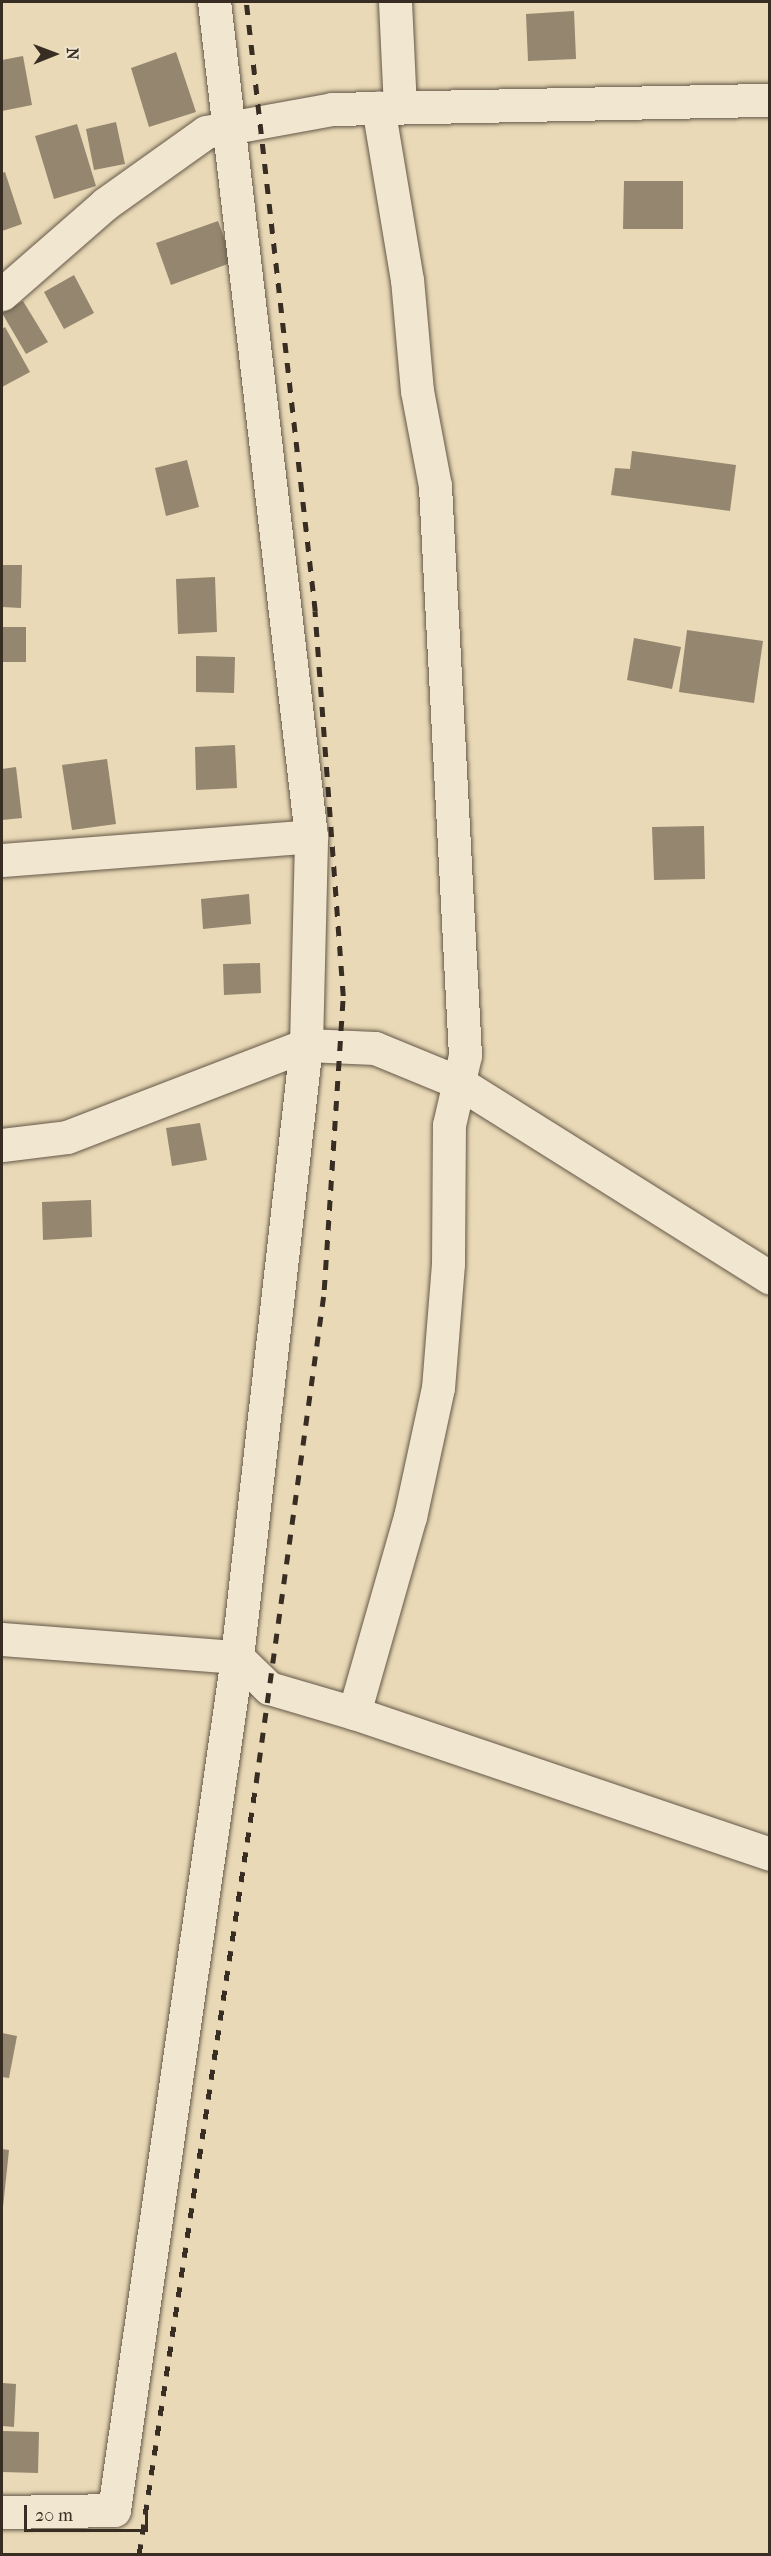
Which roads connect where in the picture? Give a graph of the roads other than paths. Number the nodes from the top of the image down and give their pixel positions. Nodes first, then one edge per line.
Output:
1 (214, 2) edge
2 (395, 2) edge
3 (770, 100) edge
4 (389, 107) junction
5 (230, 128) junction
6 (2, 294) edge
7 (311, 836) junction
8 (2, 860) edge
9 (306, 1046) junction
10 (458, 1082) junction
11 (2, 1145) edge
12 (770, 1278) edge
13 (2, 1639) edge
14 (237, 1657) junction
15 (354, 1713) junction
16 (770, 1854) edge
17 (2, 2512) edge

1 - 5 street
2 - 4 street
3 - 4 street
4 - 5 street
4 - 10 street
5 - 6 street
5 - 7 street
7 - 8 street
7 - 9 street
9 - 10 street
9 - 11 street
9 - 14 street
10 - 12 street
10 - 15 street
13 - 14 street
14 - 15 street
14 - 17 street
15 - 16 street

